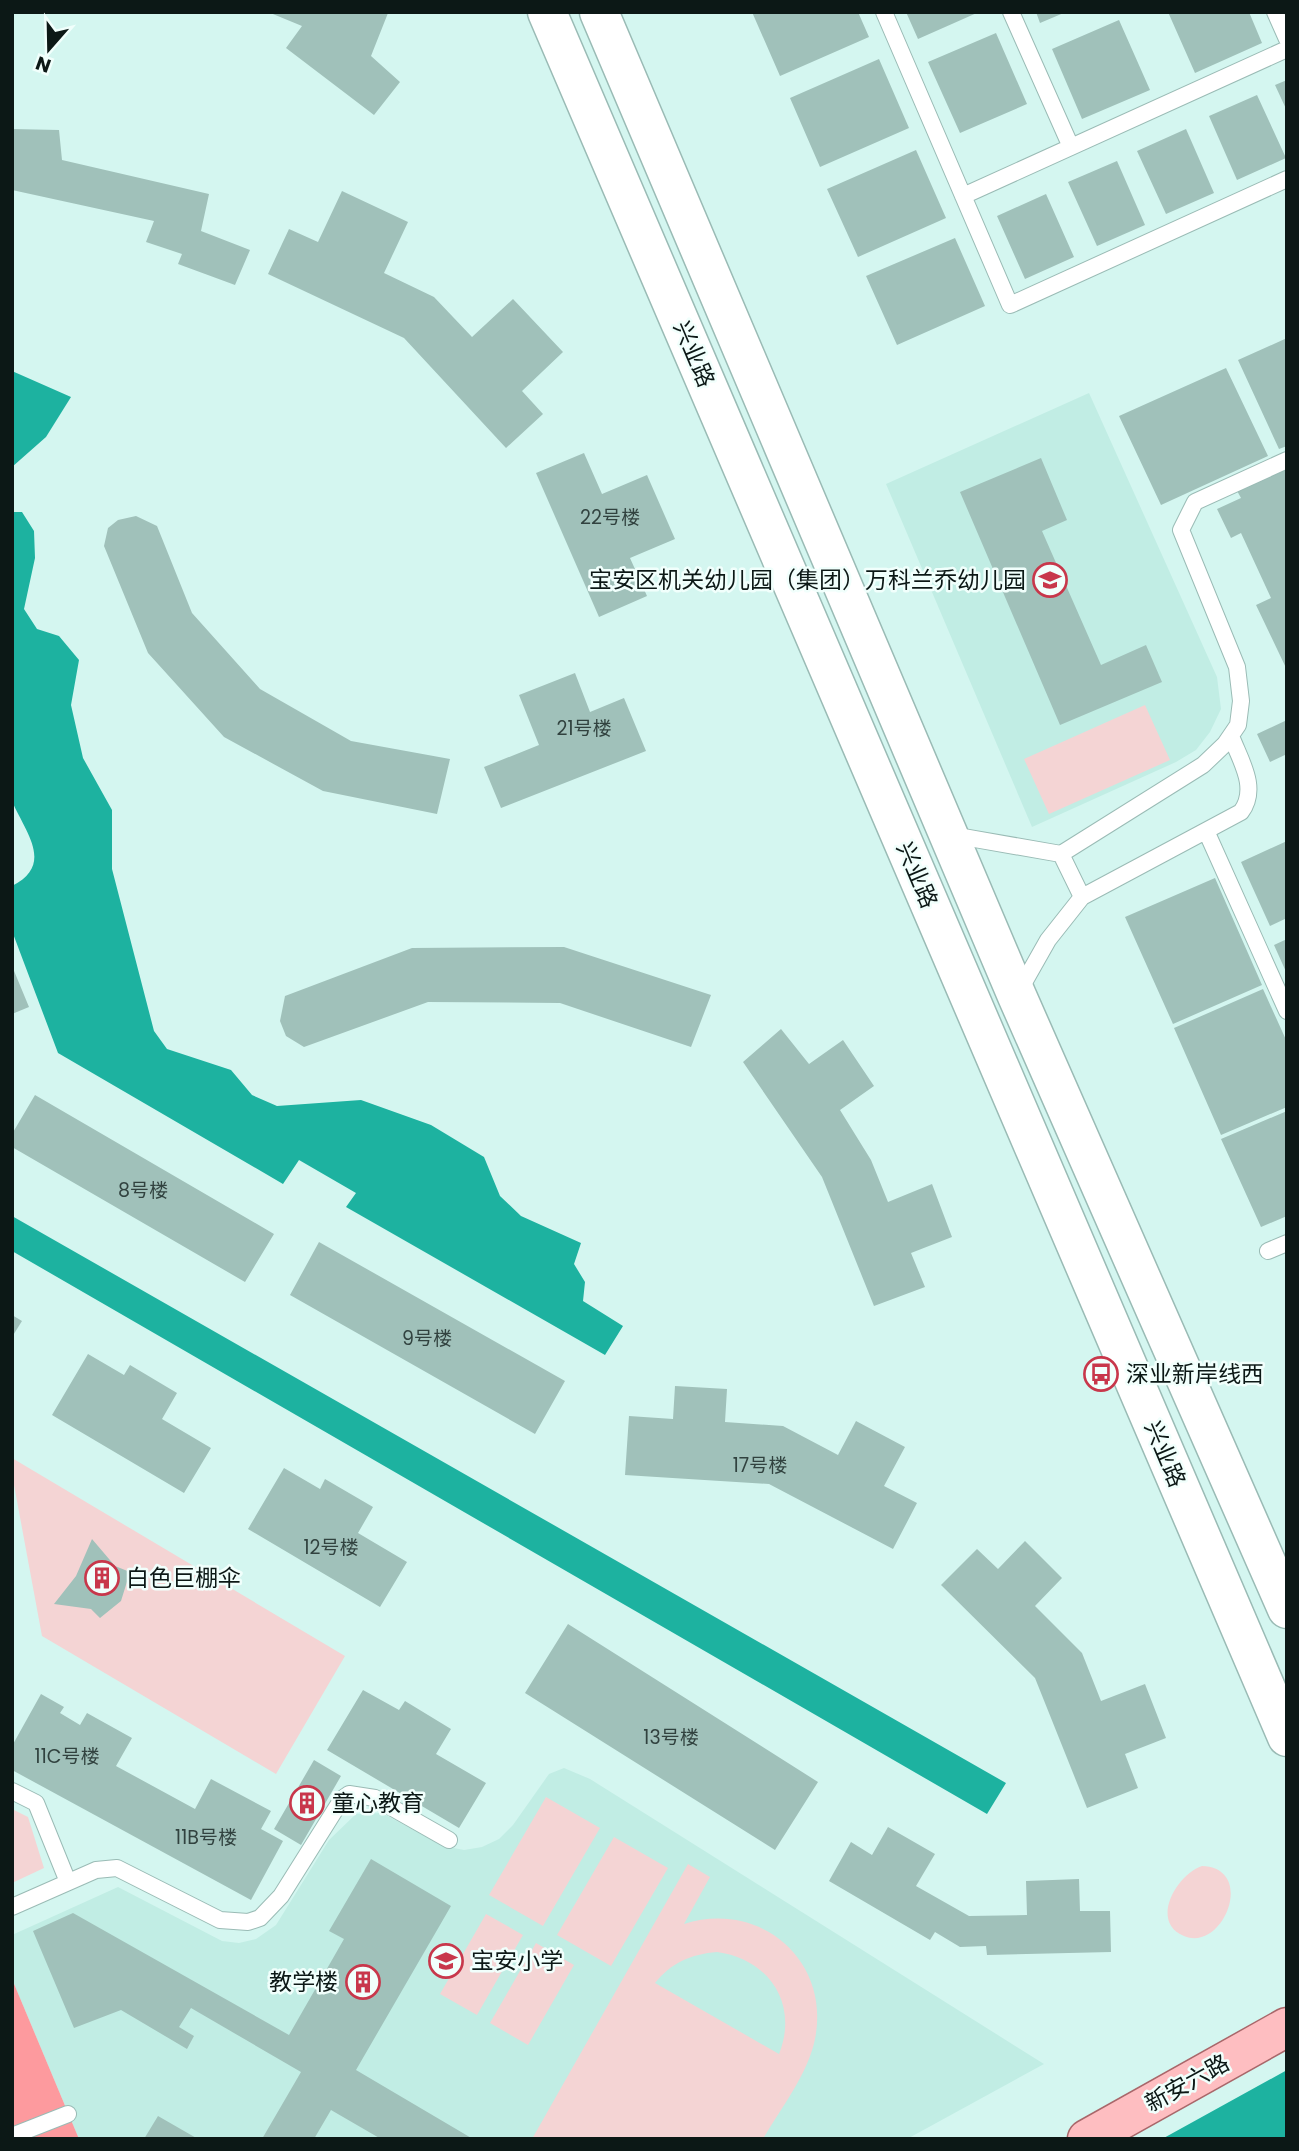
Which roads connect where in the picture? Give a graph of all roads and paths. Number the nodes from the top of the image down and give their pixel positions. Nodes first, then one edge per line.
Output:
1 (547, 12) edge
2 (599, 12) edge
3 (884, 12) edge
4 (1011, 12) edge
5 (1275, 12) edge
6 (1287, 39) edge
7 (1287, 49) edge
8 (1071, 147) junction
9 (1287, 178) edge
10 (963, 196) junction
11 (1287, 460) edge
12 (1231, 736) junction
13 (1207, 833) junction
14 (948, 834) junction
15 (1061, 854) junction
16 (1082, 897) junction
17 (1017, 996) junction
18 (1287, 1011) edge
19 (1041, 1049) junction
20 (999, 1067) junction
21 (1287, 1242) edge
22 (1268, 1251) dead end
23 (1287, 1609) edge
24 (1287, 1737) edge
25 (12, 1791) edge
26 (449, 1840) dead end
27 (68, 1882) junction
28 (12, 1907) edge
29 (1287, 2027) edge
30 (68, 2115) dead end
31 (12, 2136) edge
32 (1087, 2139) edge

1 - 20 main road, 兴业路
2 - 14 main road, 兴业路
3 - 10 lane
4 - 8 lane
5 - 6 lane
7 - 8 lane
8 - 10 lane
9 - 10 lane
11 - 12 lane
12 - 13 lane
12 - 15 lane
13 - 16 lane
13 - 18 lane
14 - 15 lane
14 - 17 main road, 兴业路
15 - 16 lane
16 - 17 lane
17 - 19 main road, 兴业路
19 - 20 main road
19 - 23 main road, 兴业路
20 - 24 main road, 兴业路
21 - 22 lane
25 - 27 lane
26 - 27 lane
27 - 28 lane
29 - 32 main road, 新安六路
30 - 31 lane

